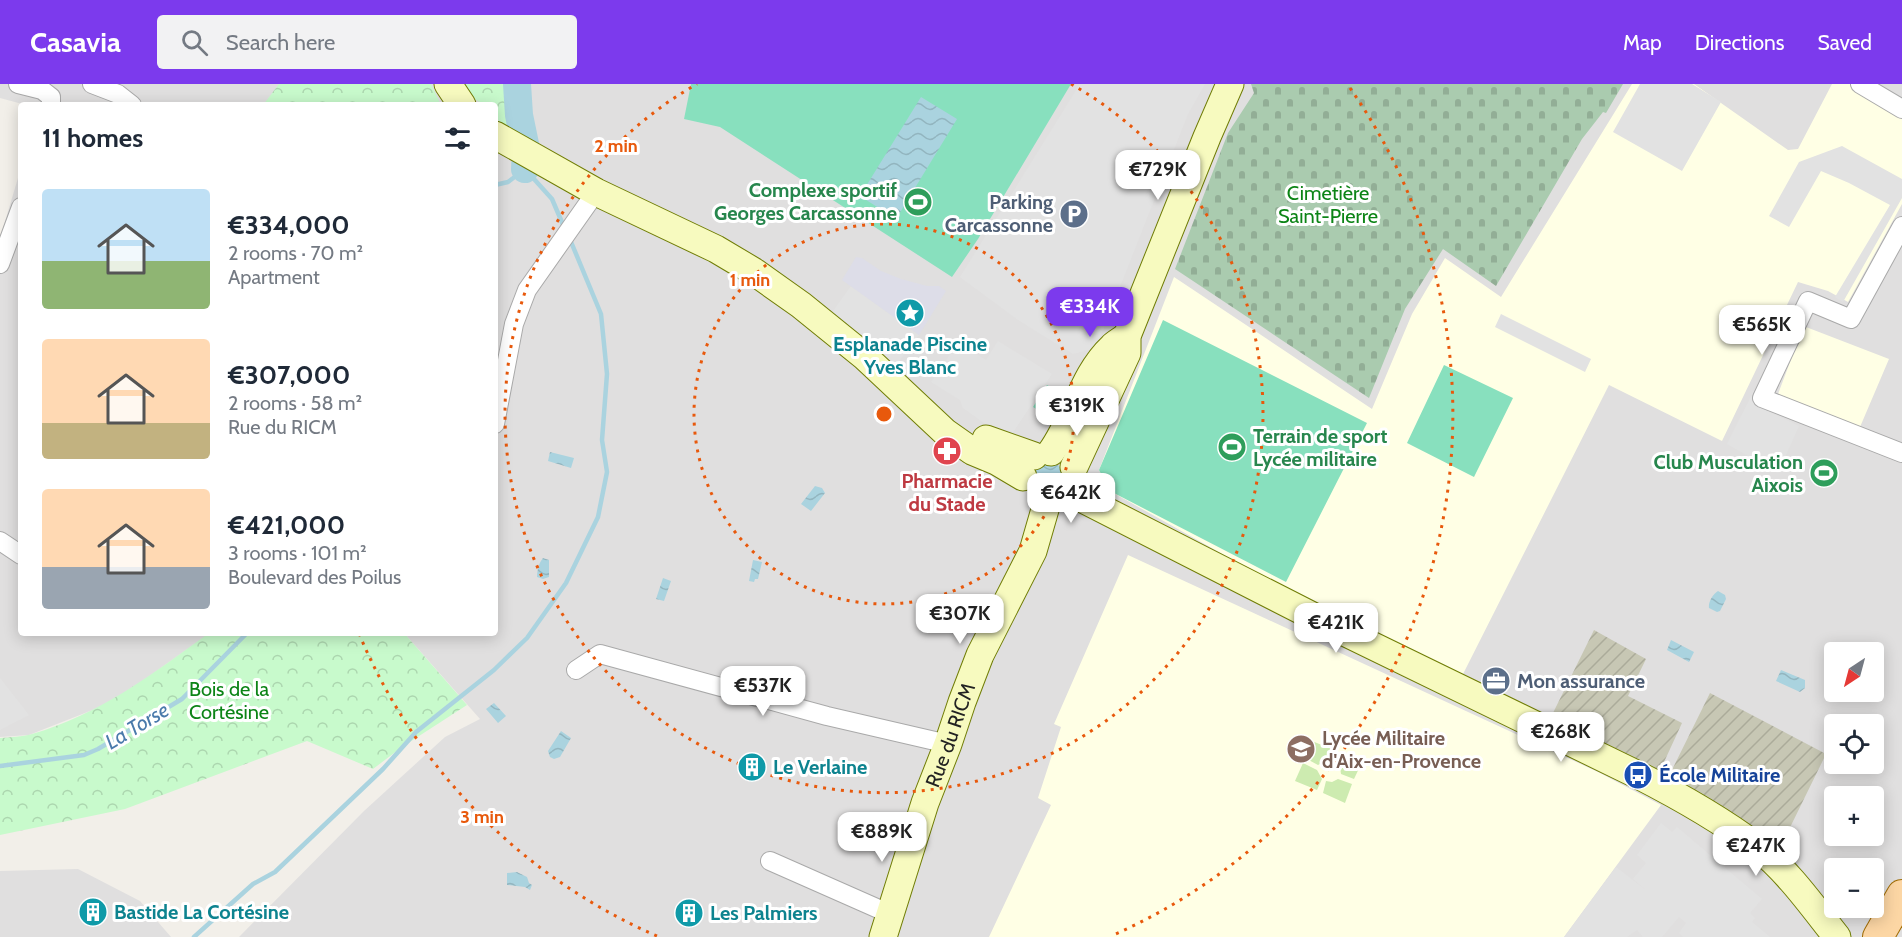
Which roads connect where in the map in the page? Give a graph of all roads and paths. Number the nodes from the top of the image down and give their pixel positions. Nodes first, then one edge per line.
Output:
1 (18, 84) edge
2 (92, 84) edge
3 (447, 84) edge
4 (1230, 84) edge
5 (1860, 84) edge
6 (51, 102) edge
7 (128, 102) edge
8 (460, 102) edge
9 (1902, 109) edge
10 (506, 142) edge
11 (596, 192) junction
12 (18, 215) edge
13 (1902, 226) edge
14 (0, 264) edge
15 (1127, 336) junction
16 (498, 408) edge
17 (1902, 453) edge
18 (1036, 462) junction
19 (1074, 466) junction
20 (1073, 494) junction
21 (1046, 506) junction
22 (0, 541) edge
23 (18, 553) edge
24 (576, 669) dead end
25 (948, 744) junction
26 (770, 861) dead end
27 (1902, 895) edge
28 (886, 926) edge
29 (1883, 935) edge
30 (1838, 937) edge

1 - 6 street
2 - 7 street
3 - 8 street
4 - 15 street
5 - 9 street
10 - 11 street
11 - 16 street
11 - 18 street
12 - 14 street
13 - 17 street
15 - 18 street
15 - 19 street
18 - 19 street
18 - 21 street
19 - 20 street
20 - 21 street
20 - 30 street
21 - 25 street, Rue du RICM
22 - 23 street
24 - 25 street
25 - 28 street, Rue du RICM
26 - 28 street
27 - 29 main road

